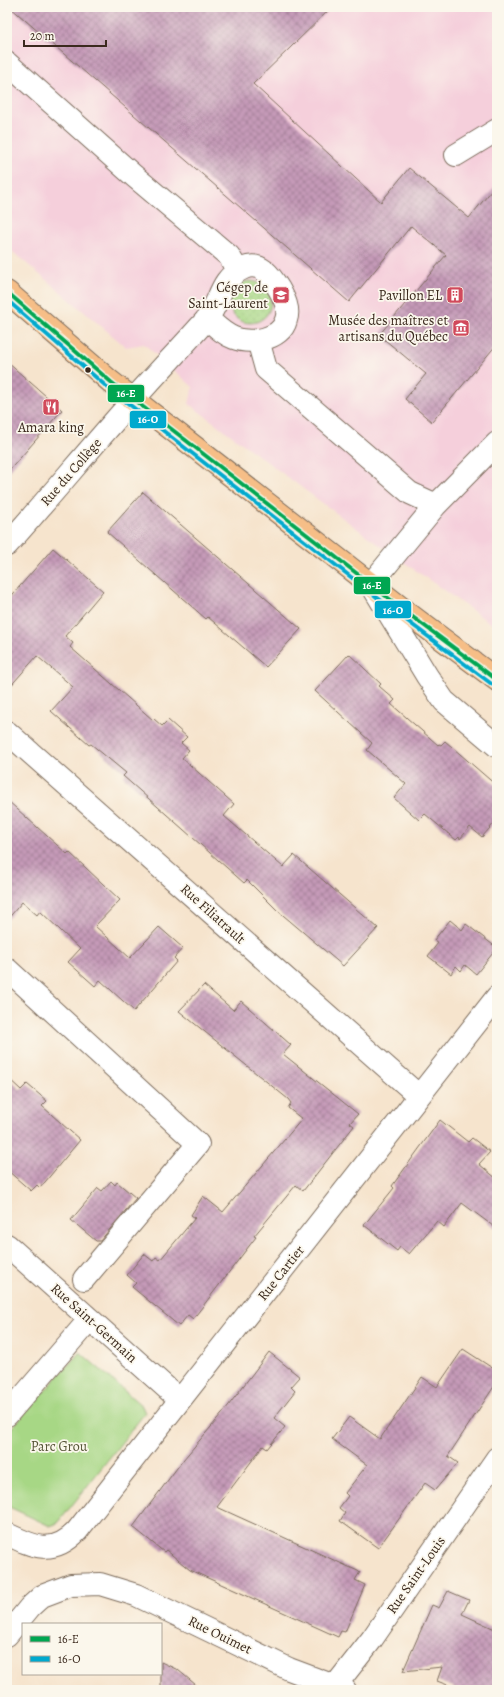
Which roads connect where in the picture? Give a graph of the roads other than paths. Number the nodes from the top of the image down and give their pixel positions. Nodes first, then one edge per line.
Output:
1 (7, 63) edge
2 (497, 130) edge
3 (456, 155) dead end
4 (238, 271) junction
5 (7, 292) edge
6 (207, 318) junction
7 (258, 340) junction
8 (134, 400) junction
9 (497, 443) edge
10 (436, 505) junction
11 (7, 545) edge
12 (371, 584) junction
13 (497, 680) edge
14 (7, 732) edge
15 (497, 746) edge
16 (7, 969) edge
17 (497, 997) edge
18 (419, 1096) junction
19 (7, 1245) edge
20 (84, 1279) dead end
21 (89, 1320) junction
22 (180, 1400) junction
23 (7, 1415) edge
24 (497, 1458) edge
25 (7, 1534) edge
26 (7, 1635) edge
27 (337, 1689) edge

1 - 4 street
2 - 3 street
4 - 6 street
4 - 7 street
5 - 8 main road
6 - 7 street
6 - 8 street, Rue du Collège
7 - 10 street
8 - 11 street, Rue du Collège
8 - 12 main road
9 - 10 street
10 - 12 street
12 - 13 main road
12 - 15 street
14 - 18 street, Rue Filiatrault
16 - 20 street
17 - 18 street, Rue Cartier
18 - 22 street, Rue Cartier
19 - 21 street, Rue Saint-Germain
21 - 22 street, Rue Saint-Germain
21 - 23 street
22 - 25 street, Rue Cartier
24 - 27 street, Rue Saint-Louis
26 - 27 street, Rue Ouimet

